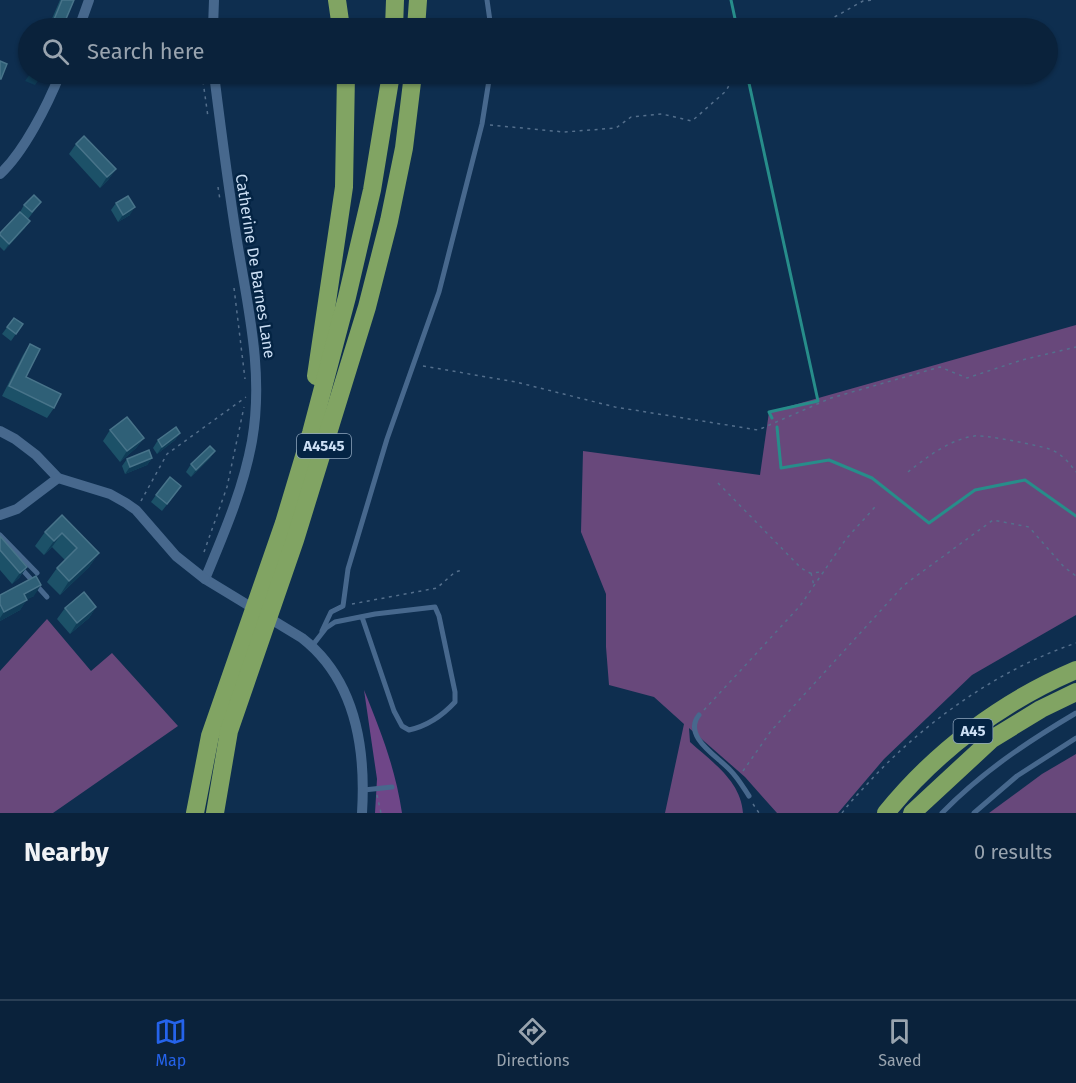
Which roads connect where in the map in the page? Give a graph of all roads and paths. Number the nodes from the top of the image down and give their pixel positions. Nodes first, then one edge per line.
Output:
1 (89, 0) edge
2 (214, 0) edge
3 (337, 0) edge
4 (395, 0) edge
5 (418, 0) edge
6 (487, 0) edge
7 (874, 0) edge
8 (83, 18) edge
9 (213, 18) edge
10 (340, 18) edge
11 (394, 18) edge
12 (417, 18) edge
13 (490, 18) edge
14 (833, 18) edge
15 (56, 84) edge
16 (215, 84) edge
17 (346, 84) edge
18 (389, 84) edge
19 (412, 84) edge
20 (488, 84) edge
21 (730, 84) edge
22 (482, 124) junction
23 (0, 174) edge
24 (1076, 347) edge
25 (413, 365) junction
26 (0, 430) edge
27 (302, 463) junction
28 (908, 472) dead end
29 (1076, 472) edge
30 (58, 478) junction
31 (717, 483) dead end
32 (875, 507) dead end
33 (136, 510) junction
34 (0, 515) edge
35 (0, 535) edge
36 (203, 557) dead end
37 (16, 562) edge
38 (463, 570) dead end
39 (824, 572) junction
40 (37, 573) dead end
41 (810, 573) junction
42 (1076, 576) edge
43 (205, 579) junction
44 (814, 586) junction
45 (47, 597) dead end
46 (343, 606) junction
47 (362, 617) junction
48 (322, 631) junction
49 (1076, 643) edge
50 (312, 646) junction
51 (1076, 670) edge
52 (1076, 692) edge
53 (1076, 713) edge
54 (699, 715) joint
55 (1076, 738) edge
56 (742, 772) dead end
57 (392, 787) dead end
58 (375, 788) junction
59 (363, 790) junction
60 (749, 796) joint
61 (755, 812) edge
62 (195, 813) edge
63 (215, 813) edge
64 (362, 813) edge
65 (381, 813) edge
66 (759, 813) edge
67 (842, 813) edge
68 (886, 813) edge
69 (912, 813) edge
70 (942, 813) edge
71 (974, 813) edge

1 - 8 street
2 - 9 street
3 - 10 highway
4 - 11 highway
5 - 12 highway
6 - 13 lane
7 - 14 path
15 - 23 street
16 - 43 street, Catherine De Barnes Lane
17 - 27 highway
18 - 27 highway, A4545
19 - 63 highway, A4545
20 - 22 lane
21 - 22 path
22 - 25 lane
24 - 25 path
25 - 46 lane
26 - 30 street
27 - 62 highway, A4545
28 - 29 path
30 - 33 street
30 - 34 street
31 - 41 path
32 - 39 path
33 - 36 path
33 - 43 street
35 - 40 lane
37 - 45 lane
38 - 46 path
39 - 41 path
39 - 44 path
41 - 44 path
42 - 56 path
43 - 50 street
44 - 54 path
46 - 48 lane
47 - 47 lane
47 - 48 lane
48 - 50 lane
49 - 67 path
50 - 59 street
51 - 68 highway, A45
52 - 69 highway, A45
53 - 70 lane
54 - 60 lane
55 - 71 lane
57 - 58 lane
58 - 59 lane
58 - 65 path
59 - 64 street
60 - 61 path
61 - 66 path

